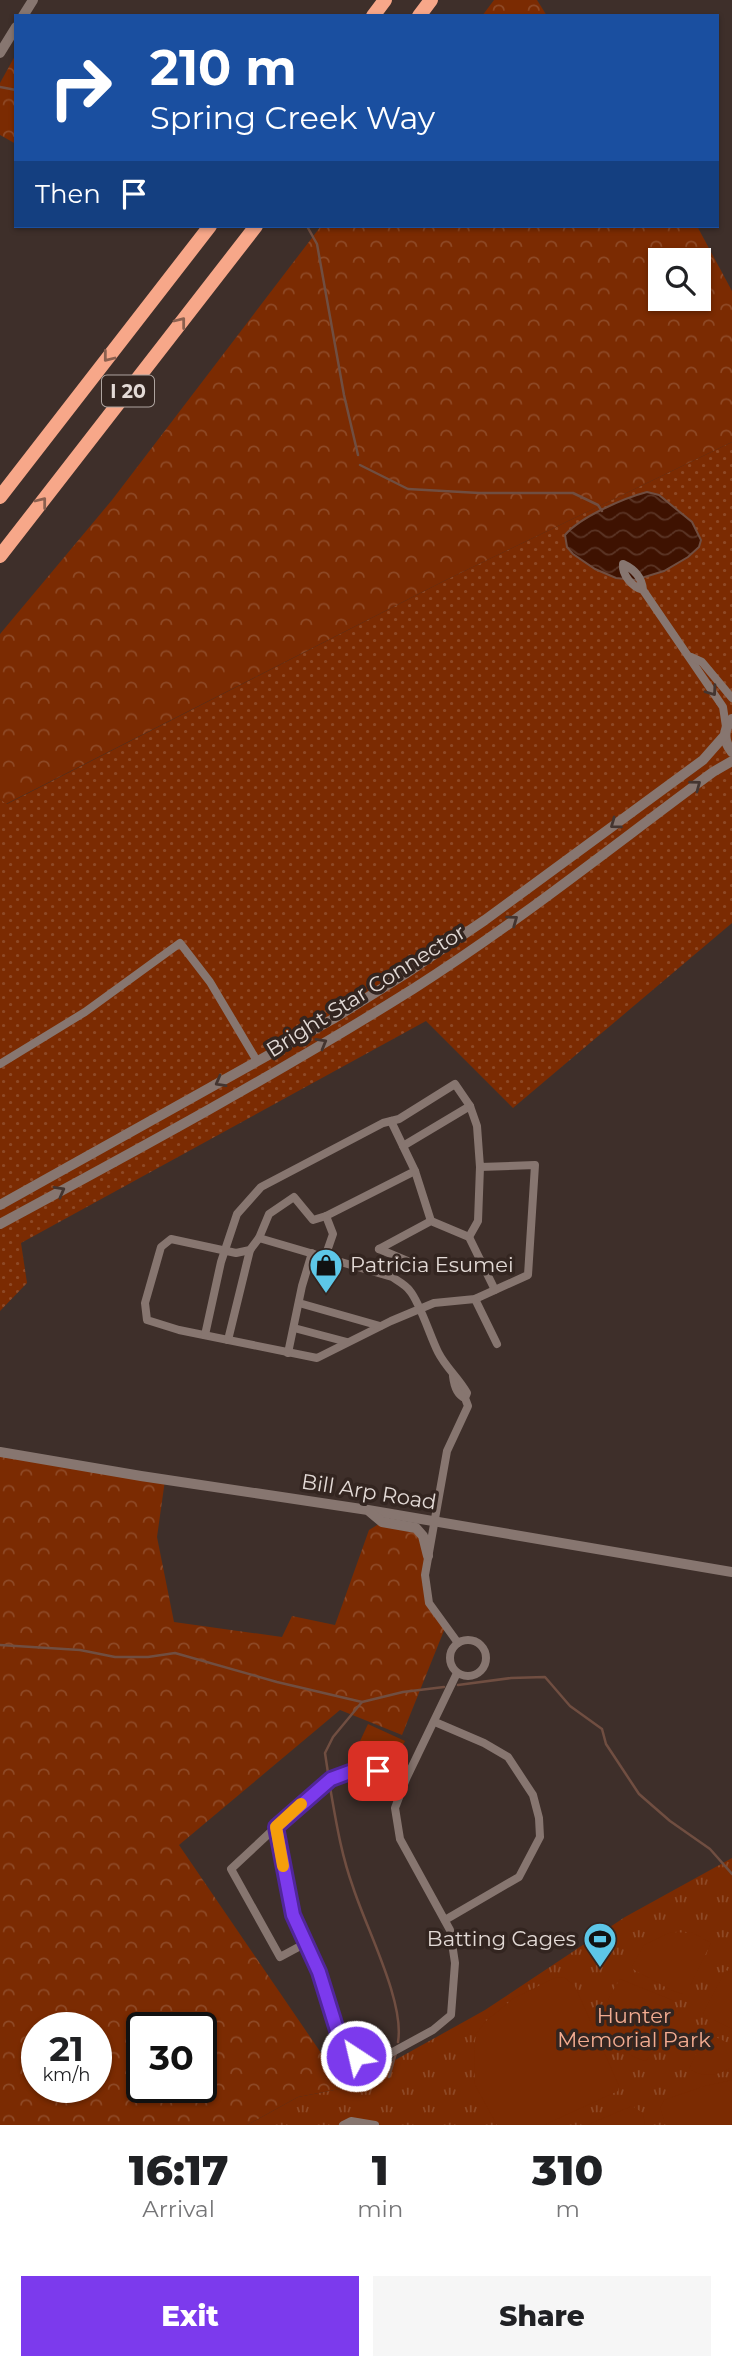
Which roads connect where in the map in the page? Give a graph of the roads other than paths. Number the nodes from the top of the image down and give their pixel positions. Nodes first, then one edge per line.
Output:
1 (14, 30) edge
2 (0, 53) edge
3 (208, 228) edge
4 (254, 228) edge
5 (0, 496) edge
6 (0, 556) edge
7 (616, 556) dead end
8 (691, 657) junction
9 (732, 698) edge
10 (728, 727) edge
11 (732, 752) edge
12 (732, 761) edge
13 (257, 1061) junction
14 (0, 1064) edge
15 (470, 1106) junction
16 (391, 1121) junction
17 (403, 1146) junction
18 (480, 1167) junction
19 (415, 1171) junction
20 (0, 1205) edge
21 (326, 1216) junction
22 (431, 1221) junction
23 (0, 1224) edge
24 (469, 1237) junction
25 (259, 1238) junction
26 (225, 1250) junction
27 (250, 1250) junction
28 (312, 1254) junction
29 (325, 1257) junction
30 (416, 1265) dead end
31 (495, 1290) junction
32 (475, 1299) junction
33 (299, 1303) junction
34 (419, 1310) junction
35 (380, 1326) junction
36 (294, 1328) junction
37 (205, 1335) junction
38 (228, 1340) junction
39 (347, 1342) junction
40 (497, 1344) dead end
41 (288, 1353) junction
42 (3, 1450) edge
43 (368, 1510) junction
44 (433, 1521) junction
45 (428, 1556) junction
46 (732, 1572) edge
47 (458, 1643) junction
48 (457, 1673) junction
49 (435, 1721) junction
50 (406, 1779) junction
51 (276, 1827) junction
52 (444, 1920) junction
53 (306, 1943) junction
54 (344, 2125) edge
55 (375, 2125) edge

1 - 2 street
3 -> 5 highway, I 20
6 -> 4 highway, I 20
7 - 8 street
8 - 9 street
8 -> 10 street
10 - 11 street
10 -> 13 street, Bright Star Connector
23 -> 12 street, Bright Star Connector
13 - 14 street
13 -> 20 street, Bright Star Connector
15 - 16 street
15 - 17 street
15 - 18 street
16 - 17 street
16 - 26 street
17 - 19 street
18 - 24 street
18 - 31 street
19 - 21 street
19 - 22 street
21 - 25 street
21 - 29 street
22 - 24 street
22 - 30 street
24 - 31 street
25 - 27 street
25 - 28 street
26 - 27 street
26 - 37 street
26 - 37 street
27 - 38 street
28 - 29 street
28 - 33 street
29 - 34 street
31 - 32 street
32 - 34 street
32 - 40 street
33 - 35 street
33 - 36 street
34 - 35 street
34 - 44 street
35 - 39 street
36 - 39 street
36 - 41 street
37 - 38 street
38 - 41 street
39 - 41 street
42 - 43 street, Bill Arp Road
43 - 44 street, Bill Arp Road
43 - 45 street
44 - 45 street
44 - 46 street, Bill Arp Road
45 - 47 street
47 - 48 street
47 - 48 street
48 - 49 street
49 - 50 street
49 - 52 street
50 - 51 street
50 - 52 street
51 - 53 street
51 - 53 street
52 - 53 street
54 - 55 street

